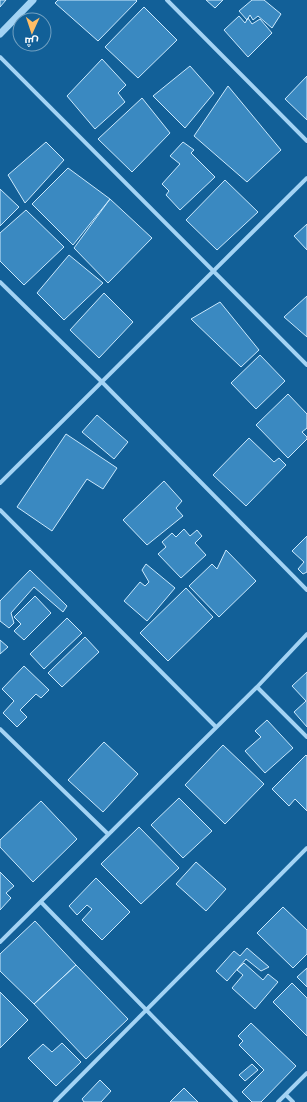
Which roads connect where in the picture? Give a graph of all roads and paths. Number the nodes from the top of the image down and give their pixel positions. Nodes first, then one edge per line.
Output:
1 (33, 0) edge
2 (167, 0) edge
3 (0, 34) edge
4 (0, 57) edge
5 (307, 141) edge
6 (307, 178) edge
7 (213, 271) junction
8 (0, 282) edge
9 (307, 365) edge
10 (102, 382) junction
11 (0, 483) edge
12 (0, 510) edge
13 (307, 590) edge
14 (307, 634) edge
15 (257, 687) junction
16 (216, 727) junction
17 (0, 729) edge
18 (307, 737) edge
19 (108, 834) junction
20 (307, 848) edge
21 (42, 902) junction
22 (0, 942) edge
23 (148, 1010) junction
24 (307, 1073) edge
25 (286, 1095) junction
26 (55, 1102) edge
27 (236, 1102) edge
28 (278, 1102) edge
29 (293, 1102) edge

1 - 3 street
2 - 5 street
4 - 7 street
6 - 7 street
7 - 9 street
7 - 10 street
8 - 10 street
10 - 11 street
10 - 13 street
12 - 16 street
14 - 15 street
15 - 16 street
15 - 18 street
16 - 19 street
17 - 19 street
19 - 21 street
20 - 23 street
21 - 22 street
21 - 23 street
23 - 26 street
23 - 27 street
24 - 25 street
25 - 28 street
25 - 29 street

